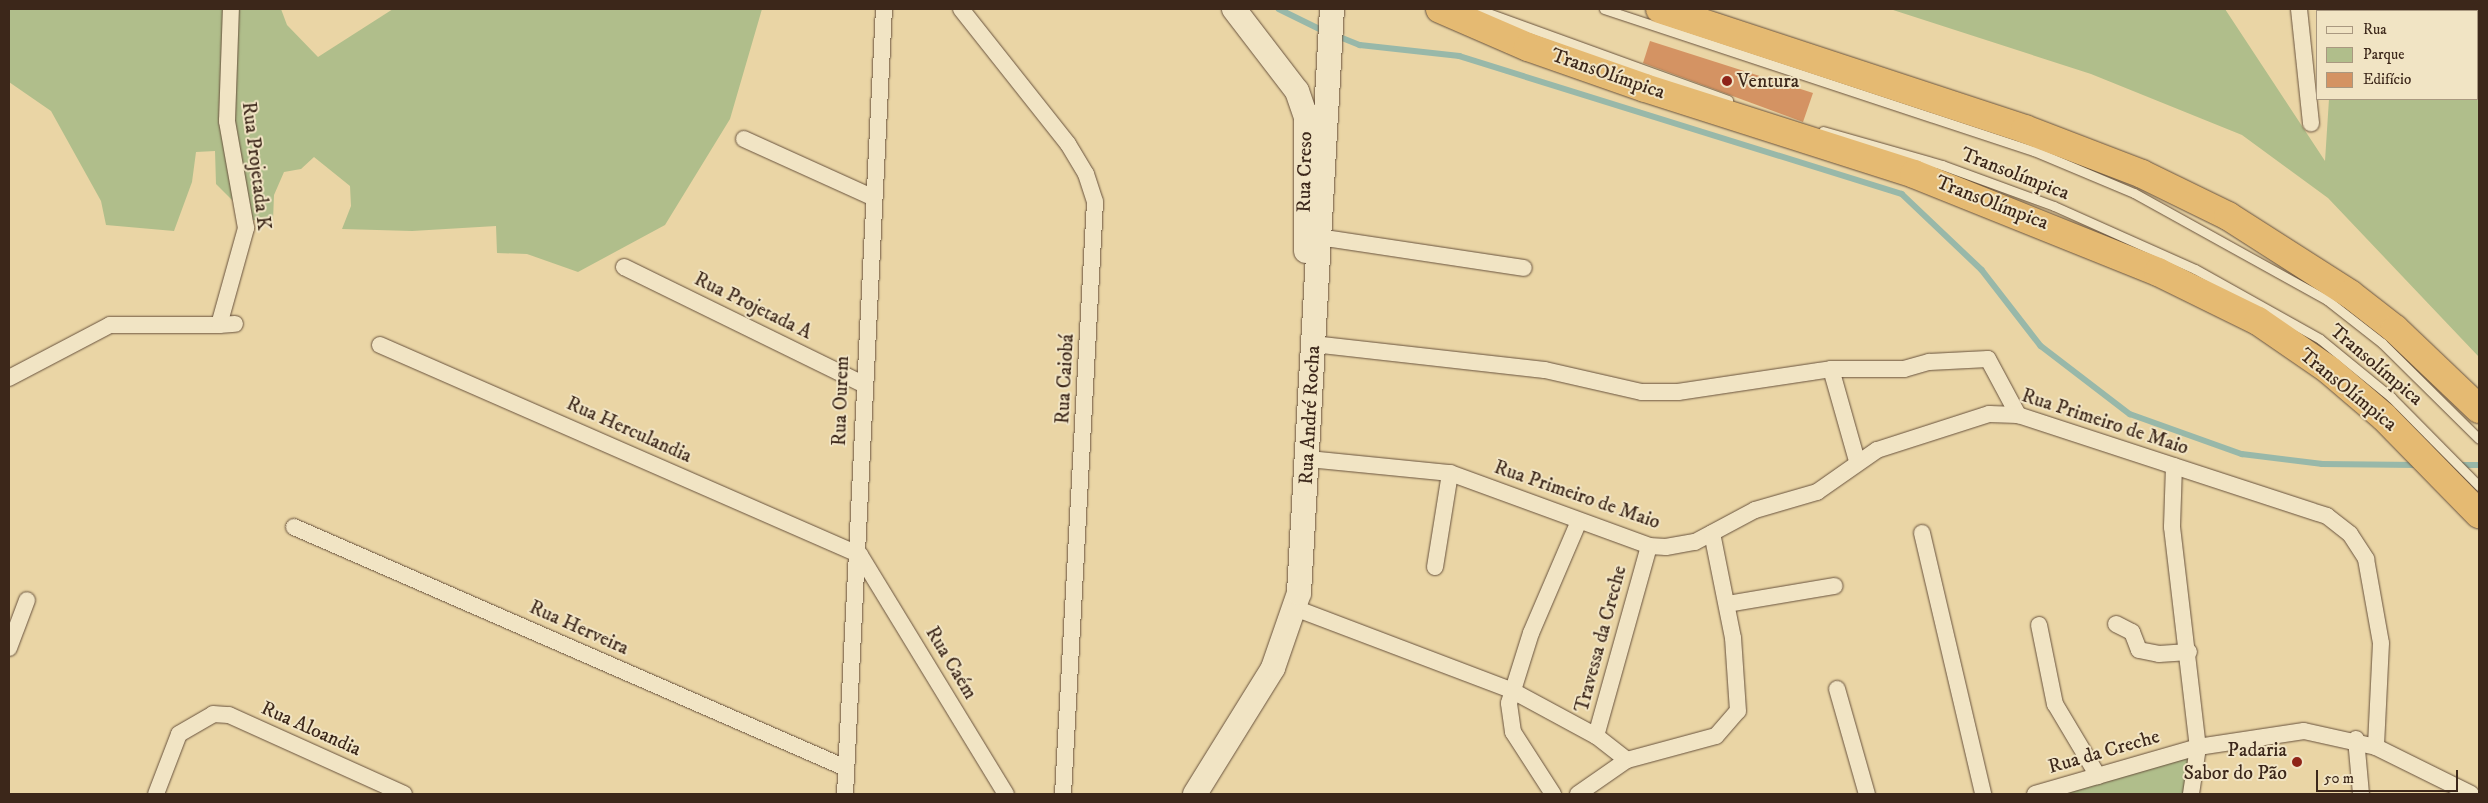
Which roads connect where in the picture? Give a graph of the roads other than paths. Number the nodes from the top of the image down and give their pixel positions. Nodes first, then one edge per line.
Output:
1 (231, 9) edge
2 (884, 9) edge
3 (961, 9) edge
4 (1234, 9) edge
5 (1332, 9) edge
6 (1440, 9) edge
7 (1477, 9) edge
8 (1604, 9) edge
9 (1660, 9) edge
10 (2299, 9) edge
11 (1735, 103) dead end
12 (2311, 123) dead end
13 (1808, 126) dead end
14 (744, 139) dead end
15 (872, 197) junction
16 (1319, 237) junction
17 (624, 267) dead end
18 (1524, 268) dead end
19 (1316, 296) junction
20 (1314, 344) junction
21 (380, 345) dead end
22 (1831, 369) junction
23 (9, 378) edge
24 (863, 384) junction
25 (2479, 409) edge
26 (2018, 415) junction
27 (2479, 439) edge
28 (1309, 459) junction
29 (1857, 461) junction
30 (2174, 466) junction
31 (1450, 473) junction
32 (2479, 486) edge
33 (2479, 514) edge
34 (1579, 521) junction
35 (294, 527) dead end
36 (1712, 533) junction
37 (1922, 533) dead end
38 (1649, 546) junction
39 (860, 554) junction
40 (1435, 568) dead end
41 (1834, 586) dead end
42 (27, 600) dead end
43 (1727, 604) junction
44 (1296, 608) junction
45 (2116, 624) dead end
46 (2039, 625) dead end
47 (9, 648) edge
48 (2188, 652) junction
49 (1837, 689) dead end
50 (1511, 690) junction
51 (1596, 736) junction
52 (2356, 739) junction
53 (2376, 746) junction
54 (2198, 747) junction
55 (1627, 760) junction
56 (846, 768) junction
57 (2098, 776) junction
58 (156, 794) edge
59 (404, 794) edge
60 (845, 794) edge
61 (1006, 794) edge
62 (1063, 794) edge
63 (1195, 794) edge
64 (1553, 794) edge
65 (1578, 794) edge
66 (1867, 794) edge
67 (1983, 794) edge
68 (2035, 794) edge
69 (2191, 794) edge
70 (2361, 794) edge
71 (2471, 794) edge

1 - 23 street, Rua Projetada K
2 - 15 street, Rua Ourem
3 - 62 street, Rua Caiobá
4 - 19 main road, Rua Creso
5 - 16 main road, Rua André Rocha
6 - 33 highway, TransOlímpica
7 - 11 lane, Transolímpica
8 - 27 lane, Transolímpica
9 - 25 highway, TransOlímpica
10 - 12 street
13 - 32 lane, Transolímpica
14 - 15 street
15 - 24 street, Rua Ourem
16 - 18 street
16 - 19 main road, Rua André Rocha
17 - 24 street, Rua Projetada A
19 - 20 main road, Rua André Rocha
20 - 22 street
20 - 28 main road, Rua André Rocha
21 - 39 street, Rua Herculandia
22 - 26 street
22 - 29 street
24 - 39 street, Rua Ourem
26 - 29 street, Rua Primeiro de Maio
26 - 30 street, Rua Primeiro de Maio
28 - 31 street, Rua Primeiro de Maio
28 - 44 main road, Rua André Rocha
29 - 36 street, Rua Primeiro de Maio
30 - 48 street
30 - 53 street, Rua Primeiro de Maio
31 - 34 street, Rua Primeiro de Maio
31 - 40 street
34 - 38 street, Rua Primeiro de Maio
34 - 50 street
35 - 56 street, Rua Herveira
36 - 38 street, Rua Primeiro de Maio
36 - 43 street
37 - 67 street
38 - 51 street, Travessa da Creche
39 - 56 street, Rua Ourem
39 - 61 street, Rua Caém
41 - 43 street
42 - 47 street
43 - 55 street
44 - 50 street
44 - 63 main road, Rua André Rocha
45 - 48 street
46 - 57 street
48 - 54 street
49 - 66 street
50 - 51 street
50 - 64 street
51 - 55 street, Travessa da Creche
52 - 53 street, Rua da Creche
52 - 54 street, Rua da Creche
52 - 70 street
53 - 71 street, Rua da Creche
54 - 57 street, Rua da Creche
54 - 69 street
55 - 65 street
56 - 60 street, Rua Ourem
57 - 68 street, Rua da Creche
58 - 59 street, Rua Aloandia

